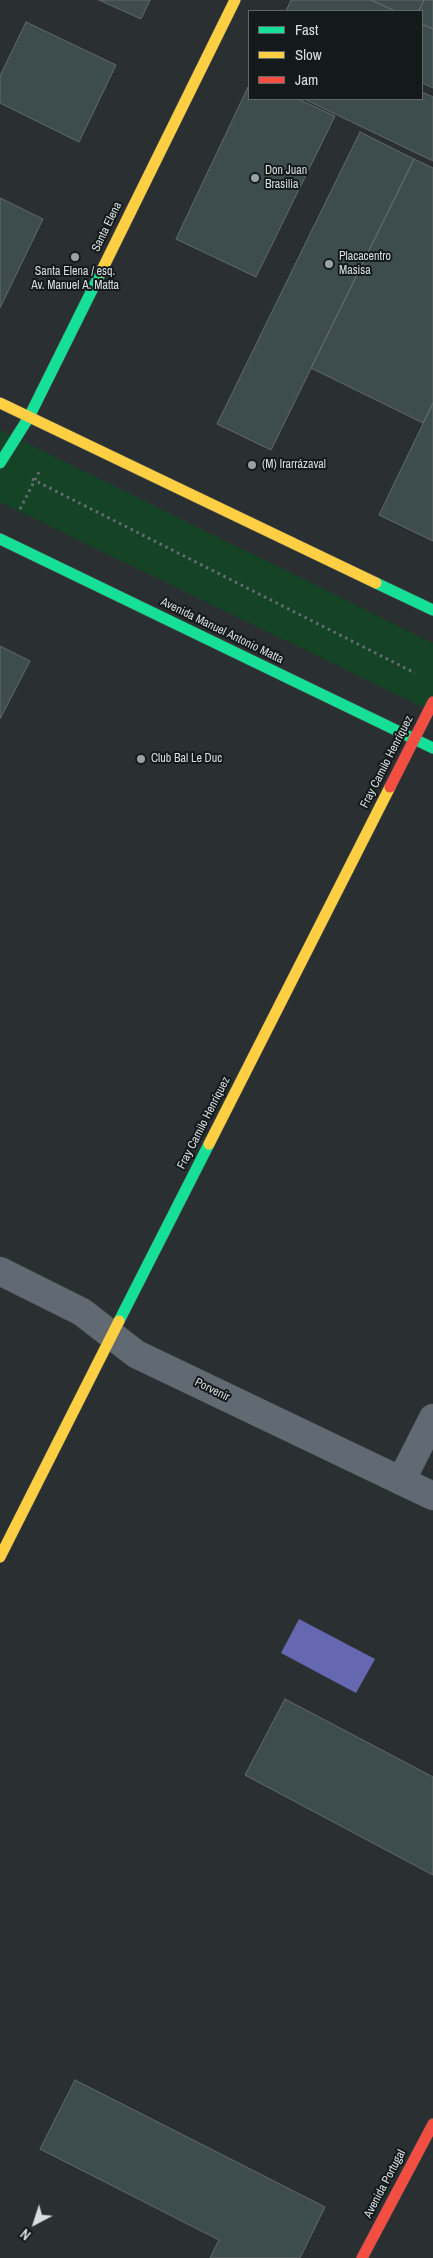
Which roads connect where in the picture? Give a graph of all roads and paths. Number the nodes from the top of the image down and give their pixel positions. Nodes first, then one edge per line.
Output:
1 (234, 0) edge
2 (0, 403) edge
3 (29, 417) junction
4 (60, 432) junction
5 (0, 463) edge
6 (26, 476) dead end
7 (35, 481) junction
8 (2, 540) edge
9 (433, 610) edge
10 (416, 674) dead end
11 (433, 702) edge
12 (414, 739) junction
13 (433, 748) edge
14 (0, 1271) edge
15 (112, 1335) junction
16 (433, 1418) edge
17 (401, 1481) junction
18 (433, 1496) edge
19 (0, 1557) edge
20 (433, 2124) edge
21 (362, 2258) edge

1 - 3 street, Santa Elena
2 - 3 street
3 - 4 street
3 - 5 street, Santa Elena
4 - 7 path
4 - 9 street
6 - 7 path
7 - 8 path
7 - 10 path
8 - 12 street, Avenida Manuel Antonio Matta
11 - 12 street, Fray Camilo Henríquez
12 - 13 street, Avenida Manuel Antonio Matta
12 - 15 street, Fray Camilo Henríquez
14 - 15 street, Porvenir
15 - 17 street, Porvenir
15 - 19 street, Fray Camilo Henríquez
16 - 17 street
17 - 18 street, Porvenir
20 - 21 street, Avenida Portugal

